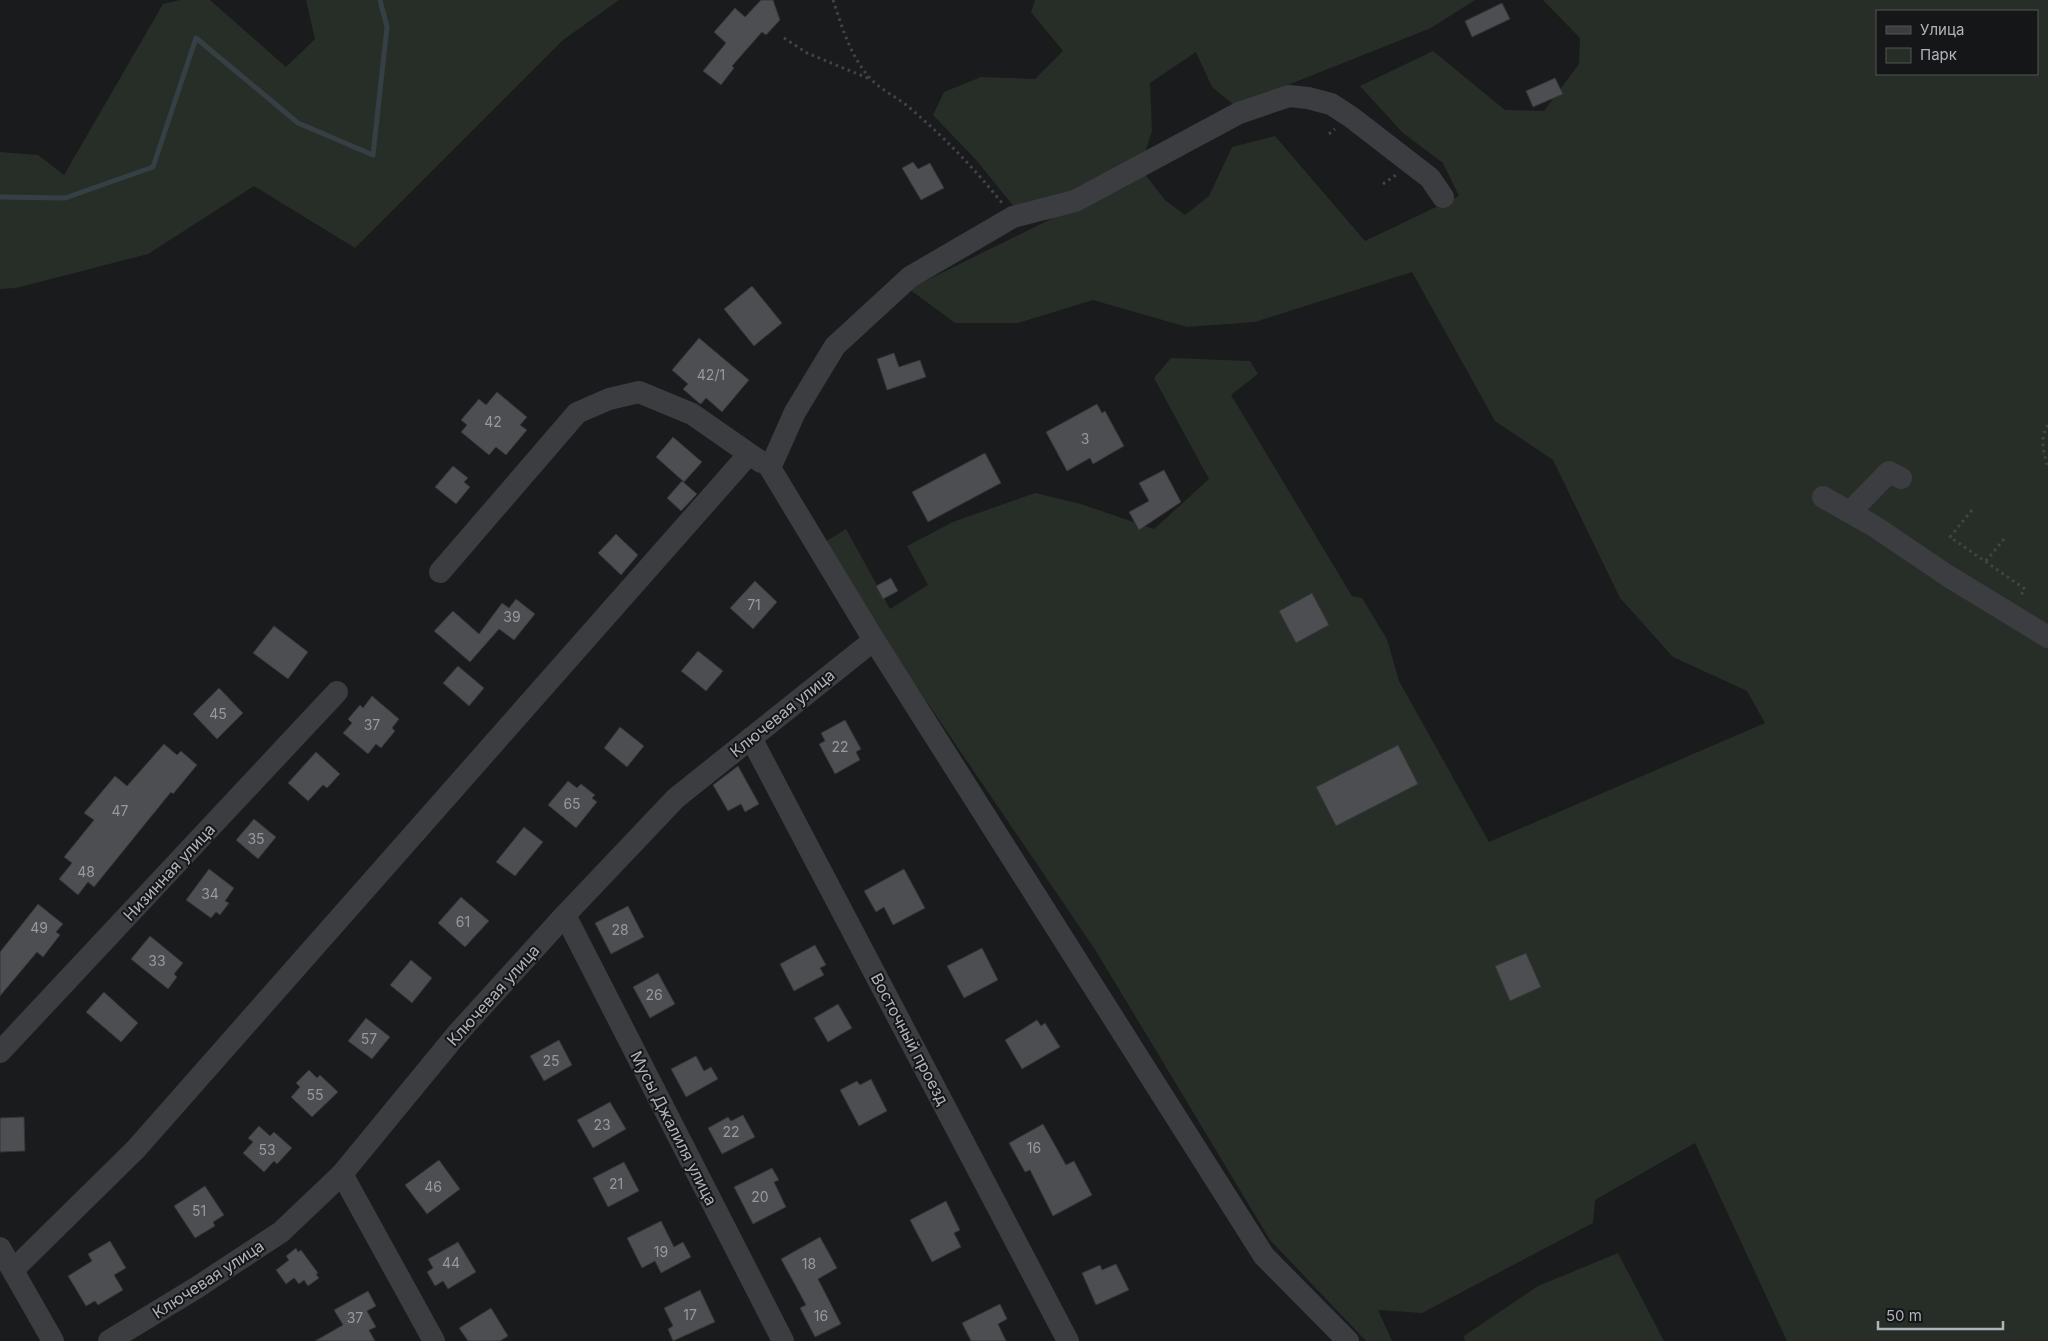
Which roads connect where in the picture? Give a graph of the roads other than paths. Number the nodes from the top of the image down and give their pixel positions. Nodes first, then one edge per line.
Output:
1 (1443, 197) dead end
2 (749, 454) junction
3 (770, 468) junction
4 (1901, 478) dead end
5 (1823, 497) dead end
6 (1850, 512) junction
7 (440, 572) dead end
8 (2048, 637) edge
9 (874, 640) junction
10 (338, 692) dead end
11 (751, 738) junction
12 (565, 915) junction
13 (0, 1052) edge
14 (342, 1174) junction
15 (0, 1248) edge
16 (12, 1270) junction
17 (53, 1341) edge
18 (109, 1341) edge
19 (434, 1341) edge
20 (783, 1341) edge
21 (1068, 1341) edge
22 (1348, 1341) edge

1 - 3 street
2 - 3 street
2 - 7 street
2 - 16 street
3 - 9 street
4 - 6 street
5 - 6 street
6 - 8 street
9 - 11 street, Ключевая улица
9 - 22 street
10 - 13 street, Низинная улица
11 - 12 street, Ключевая улица
11 - 21 street, Восточный проезд
12 - 14 street, Ключевая улица
12 - 20 street, Мусы Джалиля улица
14 - 18 street, Ключевая улица
14 - 19 street
15 - 16 street
16 - 17 street

